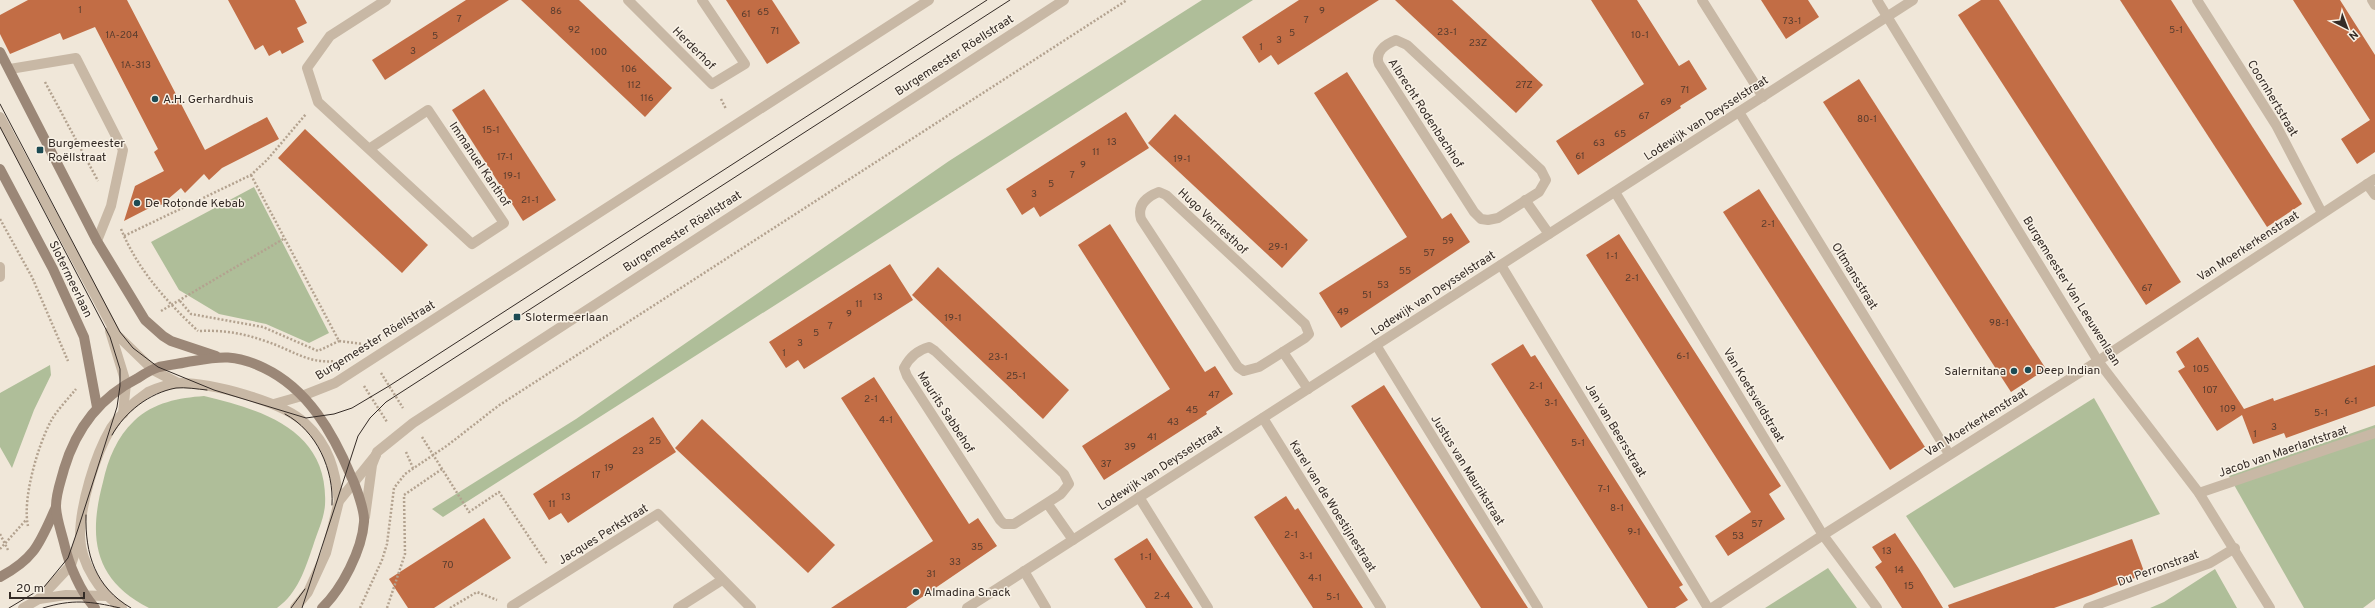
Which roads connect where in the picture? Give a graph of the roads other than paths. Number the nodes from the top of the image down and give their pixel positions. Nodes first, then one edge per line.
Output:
1 (386, 0) edge
2 (628, 0) edge
3 (702, 0) edge
4 (929, 0) edge
5 (1064, 0) edge
6 (1702, 0) edge
7 (1877, 0) edge
8 (1913, 0) edge
9 (2196, 0) edge
10 (2372, 0) edge
11 (2375, 5) edge
12 (1887, 17) junction
13 (0, 52) edge
14 (10, 69) junction
15 (1763, 97) junction
16 (1739, 112) junction
17 (0, 117) edge
18 (369, 149) junction
19 (0, 169) edge
20 (2371, 181) edge
21 (1615, 192) junction
22 (2375, 195) edge
23 (1525, 200) junction
24 (2322, 213) junction
25 (1548, 234) junction
26 (98, 241) junction
27 (1501, 265) junction
28 (0, 267) edge
29 (0, 277) edge
30 (106, 319) junction
31 (1376, 345) junction
32 (1283, 352) junction
33 (216, 356) junction
34 (2098, 361) junction
35 (153, 370) junction
36 (126, 383) junction
37 (178, 383) junction
38 (1308, 389) junction
39 (302, 396) junction
40 (274, 404) junction
41 (97, 407) junction
42 (123, 414) junction
43 (1263, 418) junction
44 (2375, 433) edge
45 (378, 452) junction
46 (1949, 454) junction
47 (354, 481) junction
48 (2199, 493) junction
49 (1139, 497) junction
50 (339, 501) junction
51 (1048, 503) junction
52 (56, 507) junction
53 (364, 521) junction
54 (1823, 534) junction
55 (80, 538) junction
56 (1073, 540) junction
57 (2235, 548) junction
58 (71, 565) junction
59 (1024, 572) junction
60 (0, 577) edge
61 (722, 580) junction
62 (85, 594) junction
63 (107, 596) junction
64 (39, 599) junction
65 (330, 604) edge
66 (513, 607) edge
67 (23, 608) edge
68 (95, 608) edge
69 (122, 608) edge
70 (295, 608) edge
71 (322, 608) edge
72 (678, 608) edge
73 (751, 608) edge
74 (967, 608) edge
75 (1046, 608) edge
76 (1208, 608) edge
77 (1380, 608) edge
78 (1538, 608) edge
79 (1708, 608) edge
80 (1712, 608) edge
81 (1877, 608) edge
82 (2088, 608) edge
83 (2270, 608) edge

1 - 18 street, Immanuel Kanthof
2 - 3 street, Herderhof
4 - 39 street, Burgemeester Röellstraat
5 - 45 street, Burgemeester Röellstraat
6 - 15 street
7 - 12 street, Burgemeester Van Leeuwenlaan
8 - 12 street, Lodewijk van Deysselstraat
9 - 24 street, Coornhertstraat
10 - 11 street
12 - 15 street, Lodewijk van Deysselstraat
12 - 34 street, Burgemeester Van Leeuwenlaan
13 - 14 main road
14 - 26 main road
14 - 26 street
15 - 16 street, Lodewijk van Deysselstraat
16 - 21 street, Lodewijk van Deysselstraat
16 - 46 street, Oltmansstraat
17 - 30 street, Slotermeerlaan
18 - 18 street, Immanuel Kanthof
19 - 41 main road, Slotermeerlaan
20 - 22 street
20 - 24 street, Van Moerkerkenstraat
21 - 25 street, Lodewijk van Deysselstraat
21 - 54 street, Van Koetsveldstraat
23 - 23 street, Albrecht Rodenbachhof
23 - 25 street
24 - 34 street, Van Moerkerkenstraat
25 - 27 street, Lodewijk van Deysselstraat
26 - 33 main road
27 - 31 street, Lodewijk van Deysselstraat
27 - 79 street, Jan van Beersstraat
28 - 29 street
30 - 35 street, Slotermeerlaan
30 - 36 street, Slotermeerlaan
31 - 38 street, Lodewijk van Deysselstraat
31 - 78 street, Justus van Maurikstraat
32 - 32 street, Hugo Verriesthof
32 - 38 street
33 - 35 main road
33 - 39 main road
34 - 46 street, Van Moerkerkenstraat
34 - 48 street, Burgemeester Van Leeuwenlaan
35 - 36 main road
35 - 37 street, Slotermeerlaan
36 - 41 main road
36 - 42 street, Slotermeerlaan
37 - 40 street
37 - 42 street
38 - 43 street, Lodewijk van Deysselstraat
39 - 40 street, Burgemeester Röellstraat
39 - 47 main road
40 - 50 street
41 - 52 main road
42 - 55 street
43 - 49 street, Lodewijk van Deysselstraat
43 - 77 street, Karel van de Woestijnestraat
44 - 48 street, Jacob van Maerlantstraat
45 - 47 street, Burgemeester Röellstraat
45 - 53 street
46 - 54 street, Van Moerkerkenstraat
47 - 50 street, Burgemeester Röellstraat
47 - 53 main road
48 - 57 street, Burgemeester Van Leeuwenlaan
49 - 56 street, Lodewijk van Deysselstraat
49 - 76 street
50 - 70 street
51 - 51 street, Maurits Sabbehof
51 - 56 street
52 - 58 main road
52 - 60 main road
53 - 65 main road
54 - 80 street, Van Moerkerkenstraat
54 - 81 street, Van Koetsveldstraat
55 - 58 street
55 - 63 street
56 - 59 street, Lodewijk van Deysselstraat
57 - 82 street, Du Perronstraat
57 - 83 street, Burgemeester Van Leeuwenlaan
58 - 62 main road
58 - 64 street
59 - 74 street, Lodewijk van Deysselstraat
59 - 75 street
61 - 66 street, Jacques Perkstraat
61 - 72 street
61 - 73 street, Jacques Perkstraat
62 - 63 street
62 - 64 street
62 - 68 main road
63 - 69 street
64 - 67 street
65 - 71 main road

